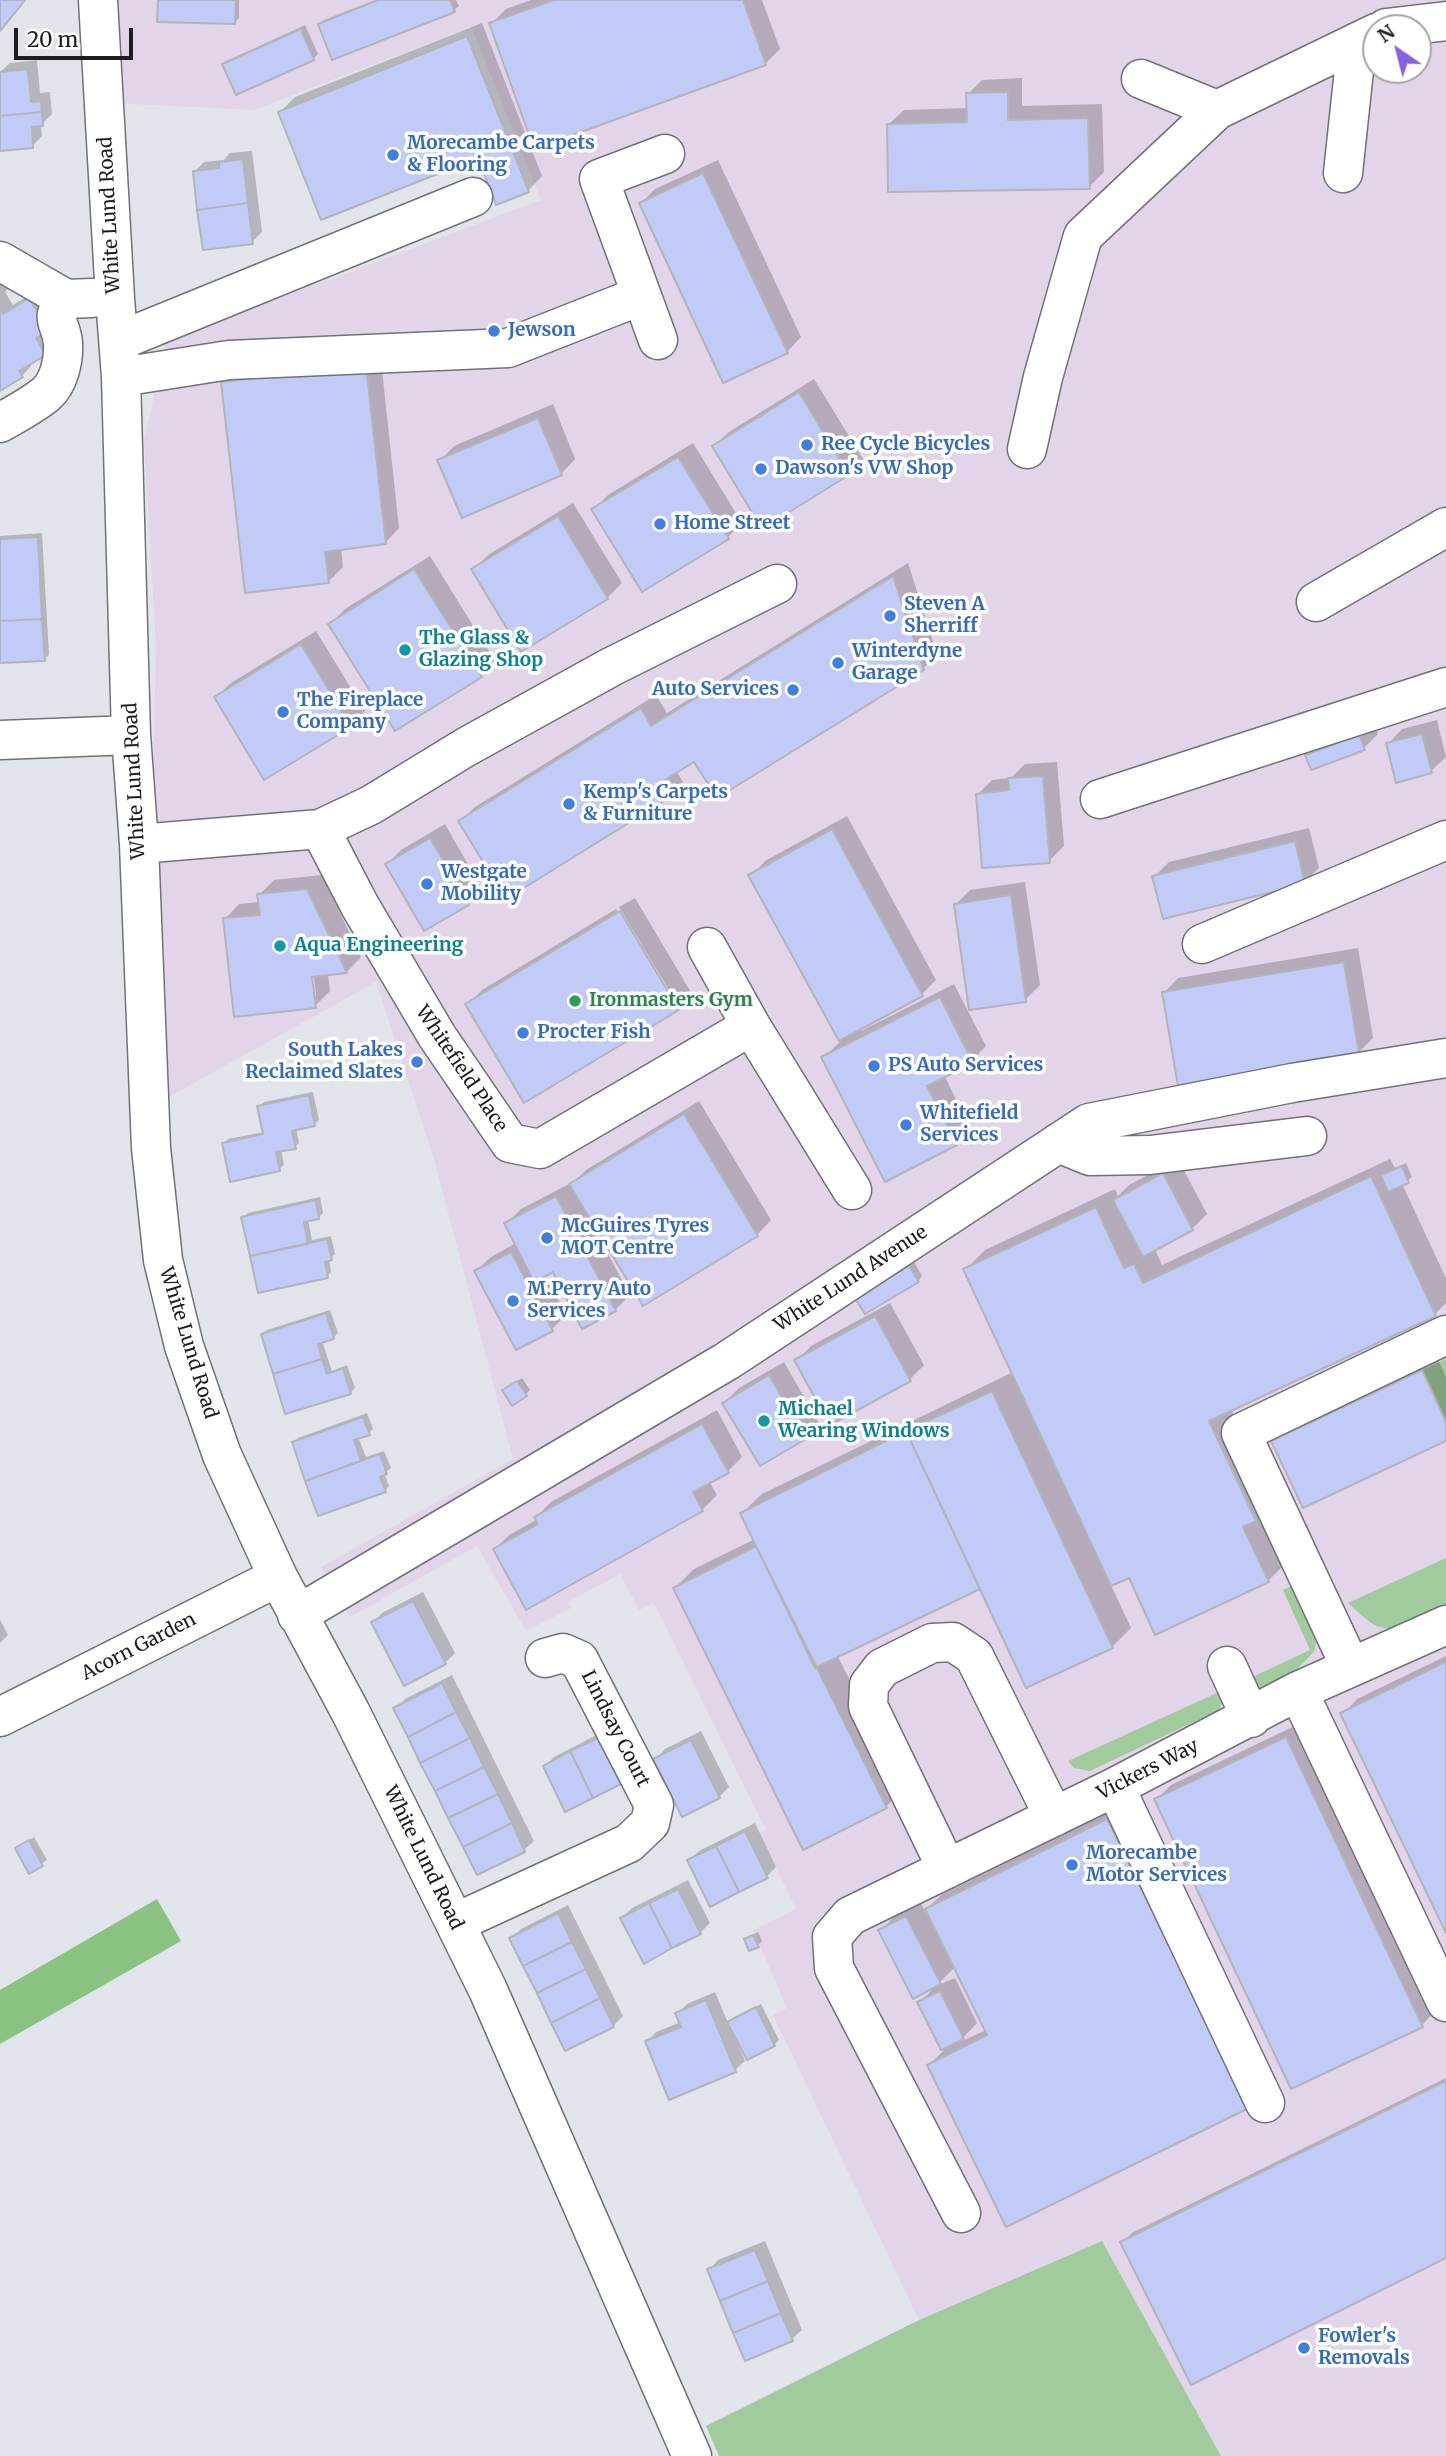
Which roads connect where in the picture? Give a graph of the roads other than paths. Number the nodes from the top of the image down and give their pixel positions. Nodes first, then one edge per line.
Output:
1 (98, 0) edge
2 (1362, 39) edge
3 (1141, 79) dead end
4 (1362, 84) edge
5 (1217, 110) junction
6 (665, 154) dead end
7 (1343, 173) dead end
8 (473, 197) dead end
9 (0, 261) edge
10 (640, 296) junction
11 (115, 298) junction
12 (66, 299) junction
13 (658, 340) dead end
14 (120, 359) junction
15 (0, 423) edge
16 (1027, 449) dead end
17 (1446, 527) edge
18 (777, 584) dead end
19 (1316, 602) dead end
20 (1446, 687) edge
21 (131, 735) junction
22 (0, 740) edge
23 (1100, 799) dead end
24 (320, 829) junction
25 (1446, 840) edge
26 (139, 844) junction
27 (1202, 944) dead end
28 (707, 947) dead end
29 (751, 1026) junction
30 (1446, 1058) edge
31 (1307, 1136) dead end
32 (1058, 1143) junction
33 (852, 1190) dead end
34 (1446, 1335) edge
35 (278, 1577) junction
36 (297, 1615) junction
37 (1446, 1625) edge
38 (545, 1658) dead end
39 (1227, 1666) dead end
40 (1350, 1666) junction
41 (1298, 1691) junction
42 (0, 1717) edge
43 (1251, 1718) junction
44 (1115, 1787) junction
45 (1054, 1817) junction
46 (947, 1869) junction
47 (455, 1923) junction
48 (1446, 2002) edge
49 (1265, 2103) dead end
50 (961, 2213) dead end
51 (692, 2456) edge

1 - 11 street, White Lund Road
2 - 5 street
3 - 5 street
4 - 7 street
5 - 16 street
6 - 10 street
8 - 14 street
9 - 12 street
10 - 13 street
10 - 14 street
11 - 12 street
11 - 14 street, White Lund Road
12 - 15 street
14 - 21 street, White Lund Road
17 - 19 street
18 - 24 street
20 - 23 street
21 - 22 street
21 - 26 street, White Lund Road
24 - 26 street
24 - 29 street, Whitefield Place
25 - 27 street
26 - 35 street, White Lund Road
28 - 29 street
29 - 33 street
30 - 32 street, White Lund Avenue
31 - 32 street
32 - 36 street, White Lund Avenue
34 - 40 street
35 - 36 street, White Lund Road
35 - 42 street, Acorn Garden
36 - 47 street, White Lund Road
37 - 40 street, Vickers Way
38 - 47 street, Lindsay Court
39 - 43 street
40 - 41 street, Vickers Way
41 - 43 street, Vickers Way
41 - 48 street
43 - 44 street, Vickers Way
44 - 45 street, Vickers Way
44 - 49 street
45 - 46 street, Vickers Way
45 - 46 street
46 - 50 street, Vickers Way
47 - 51 street, White Lund Road

